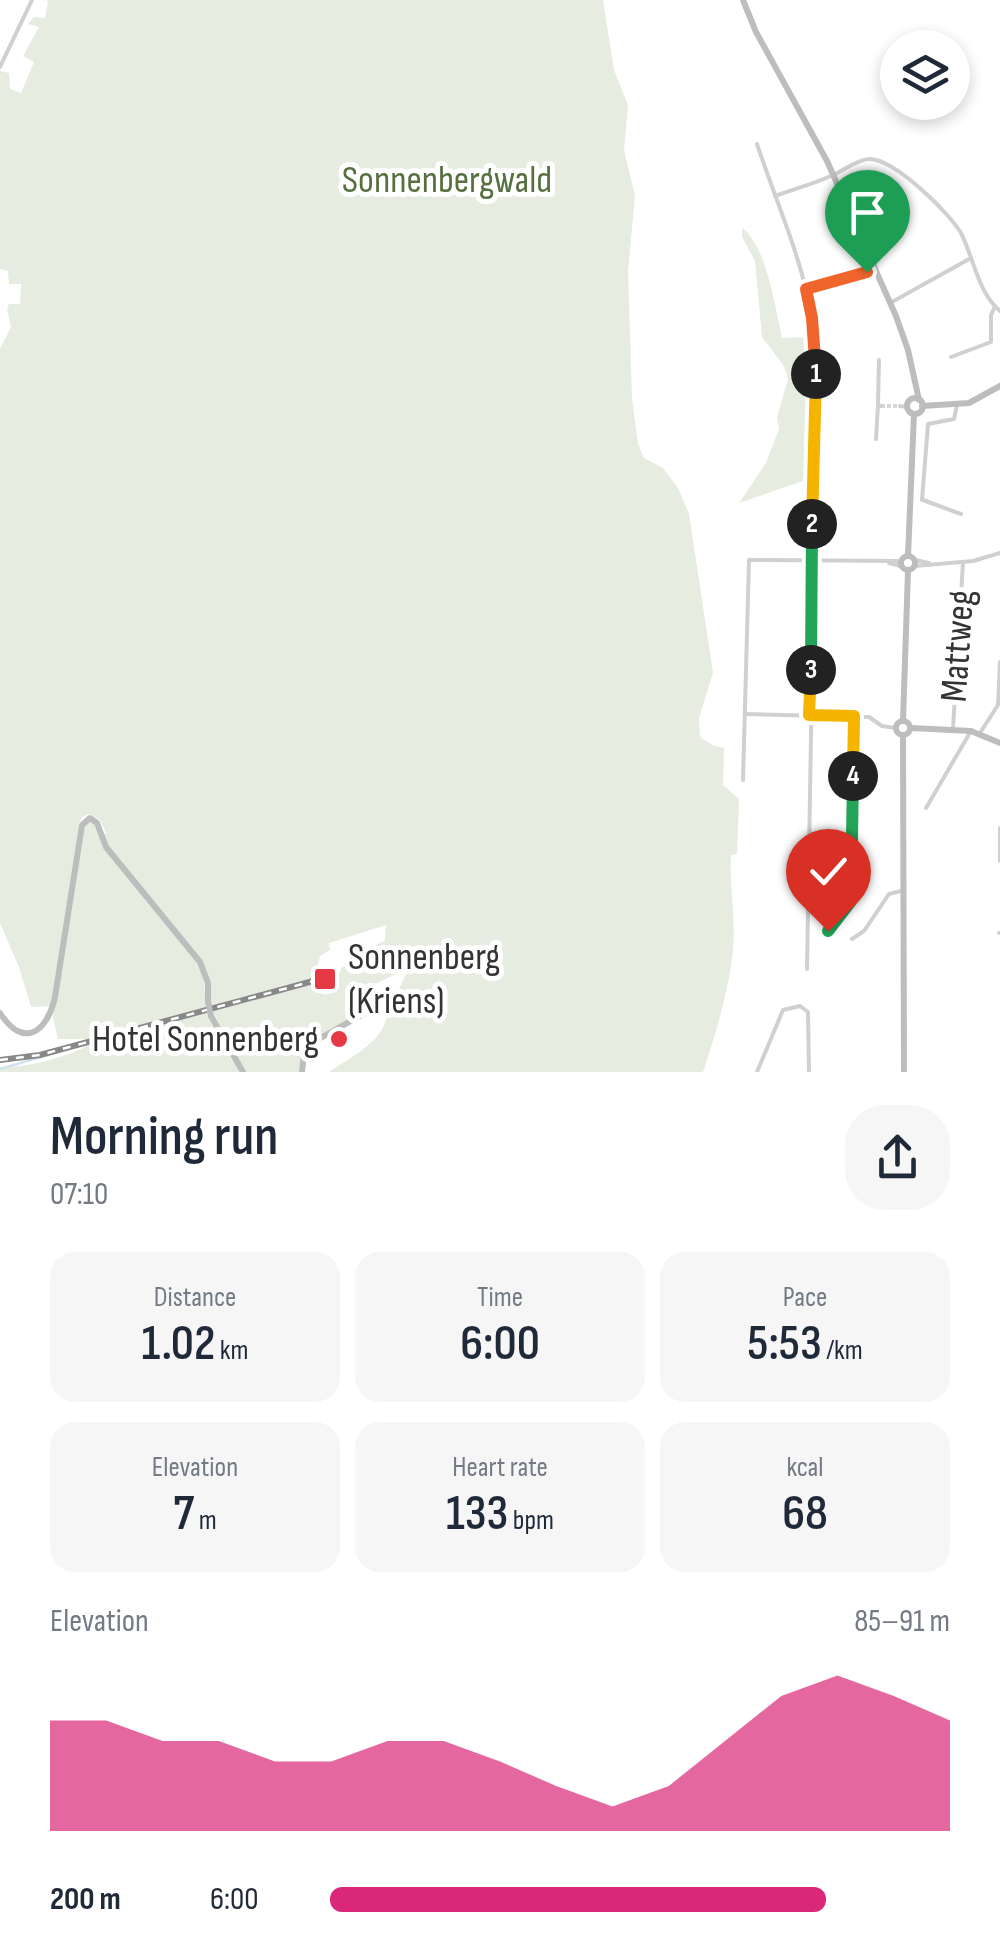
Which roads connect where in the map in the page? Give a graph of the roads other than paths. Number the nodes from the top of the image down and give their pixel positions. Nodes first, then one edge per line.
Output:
1 (32, 0) edge
2 (743, 0) edge
3 (0, 67) edge
4 (756, 144) dead end
5 (833, 175) junction
6 (774, 196) junction
7 (970, 258) junction
8 (875, 269) junction
9 (806, 289) junction
10 (890, 303) junction
11 (998, 308) edge
12 (951, 357) dead end
13 (879, 360) dead end
14 (913, 380) junction
15 (1000, 386) edge
16 (921, 403) junction
17 (905, 405) junction
18 (957, 406) junction
19 (914, 414) junction
20 (876, 439) dead end
21 (922, 500) junction
22 (910, 506) junction
23 (961, 514) dead end
24 (1000, 553) edge
25 (812, 560) junction
26 (963, 562) junction
27 (908, 563) junction
28 (1000, 662) edge
29 (999, 705) edge
30 (745, 714) junction
31 (809, 715) junction
32 (854, 716) junction
33 (902, 721) junction
34 (896, 728) junction
35 (910, 728) junction
36 (953, 730) junction
37 (976, 732) junction
38 (903, 736) junction
39 (1000, 743) edge
40 (743, 780) dead end
41 (926, 808) dead end
42 (1000, 828) edge
43 (1000, 861) edge
44 (901, 891) junction
45 (828, 931) dead end
46 (852, 939) dead end
47 (806, 970) dead end
48 (0, 1012) edge
49 (366, 1013) dead end
50 (242, 1072) edge
51 (302, 1072) edge
52 (757, 1072) edge
53 (810, 1072) edge
54 (904, 1072) edge

1 - 3 street
2 - 5 main road
4 - 6 street
5 - 6 street
5 - 7 street
5 - 8 main road
6 - 9 street
7 - 10 street
7 - 11 street
8 - 9 street
8 - 10 main road
9 - 25 street
10 - 14 main road
11 - 12 street
13 - 20 street
14 - 16 main road
14 - 17 main road
15 - 18 main road
16 - 17 main road
16 - 18 main road
16 - 19 main road
17 - 19 main road
18 - 21 street
19 - 22 main road
21 - 22 street
21 - 23 street
22 - 27 main road
24 - 26 street
25 - 27 street
25 - 30 street
25 - 31 street
26 - 27 street
26 - 36 street, Mattweg
27 - 33 main road
28 - 29 street
29 - 37 street
30 - 31 street
30 - 40 street
31 - 32 street
31 - 47 street
32 - 34 street
32 - 45 street
33 - 34 main road
33 - 35 main road
34 - 38 main road
35 - 36 main road
35 - 38 main road
36 - 37 main road
37 - 39 main road
37 - 41 street
38 - 44 main road
42 - 43 street
44 - 46 street
44 - 54 main road
48 - 50 main road, bridge
49 - 51 main road
52 - 53 street

